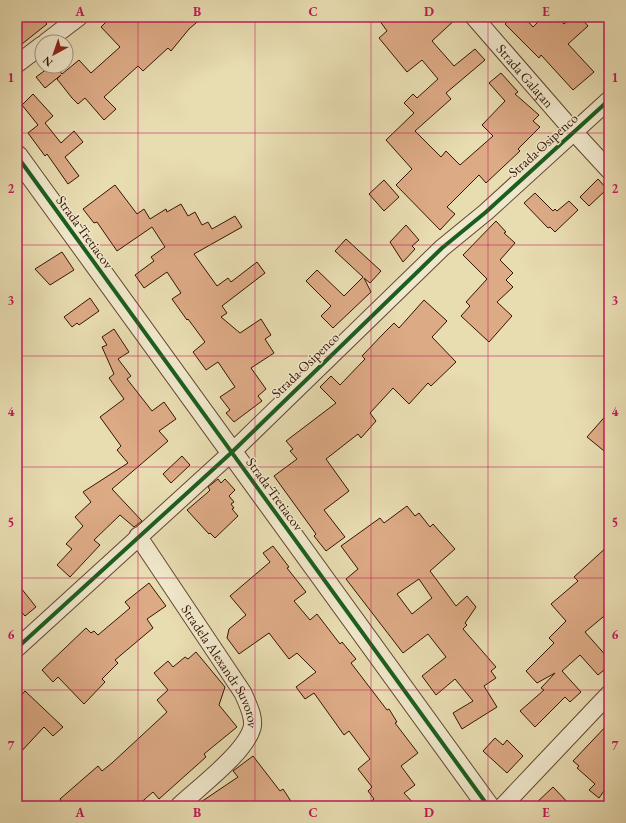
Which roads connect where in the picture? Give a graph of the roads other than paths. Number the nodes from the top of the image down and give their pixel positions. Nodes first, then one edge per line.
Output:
1 (79, 17) edge
2 (474, 17) edge
3 (57, 34) edge
4 (34, 51) edge
5 (17, 64) edge
6 (609, 100) edge
7 (574, 132) junction
8 (17, 156) edge
9 (609, 170) edge
10 (231, 453) junction
11 (138, 536) junction
12 (17, 648) edge
13 (609, 694) edge
14 (179, 806) edge
15 (488, 806) edge
16 (503, 806) edge

1 - 3 street
2 - 7 street, Strada Galațan
4 - 5 street
6 - 7 street, Strada Osipenco
7 - 9 street, Strada Galațan
7 - 10 street, Strada Osipenco
8 - 10 street, Strada Tretiacov
10 - 11 street, Strada Osipenco
10 - 15 street, Strada Tretiacov
11 - 12 street, Strada Osipenco
11 - 14 street, Stradela Alexandr Suvorov
13 - 16 street

